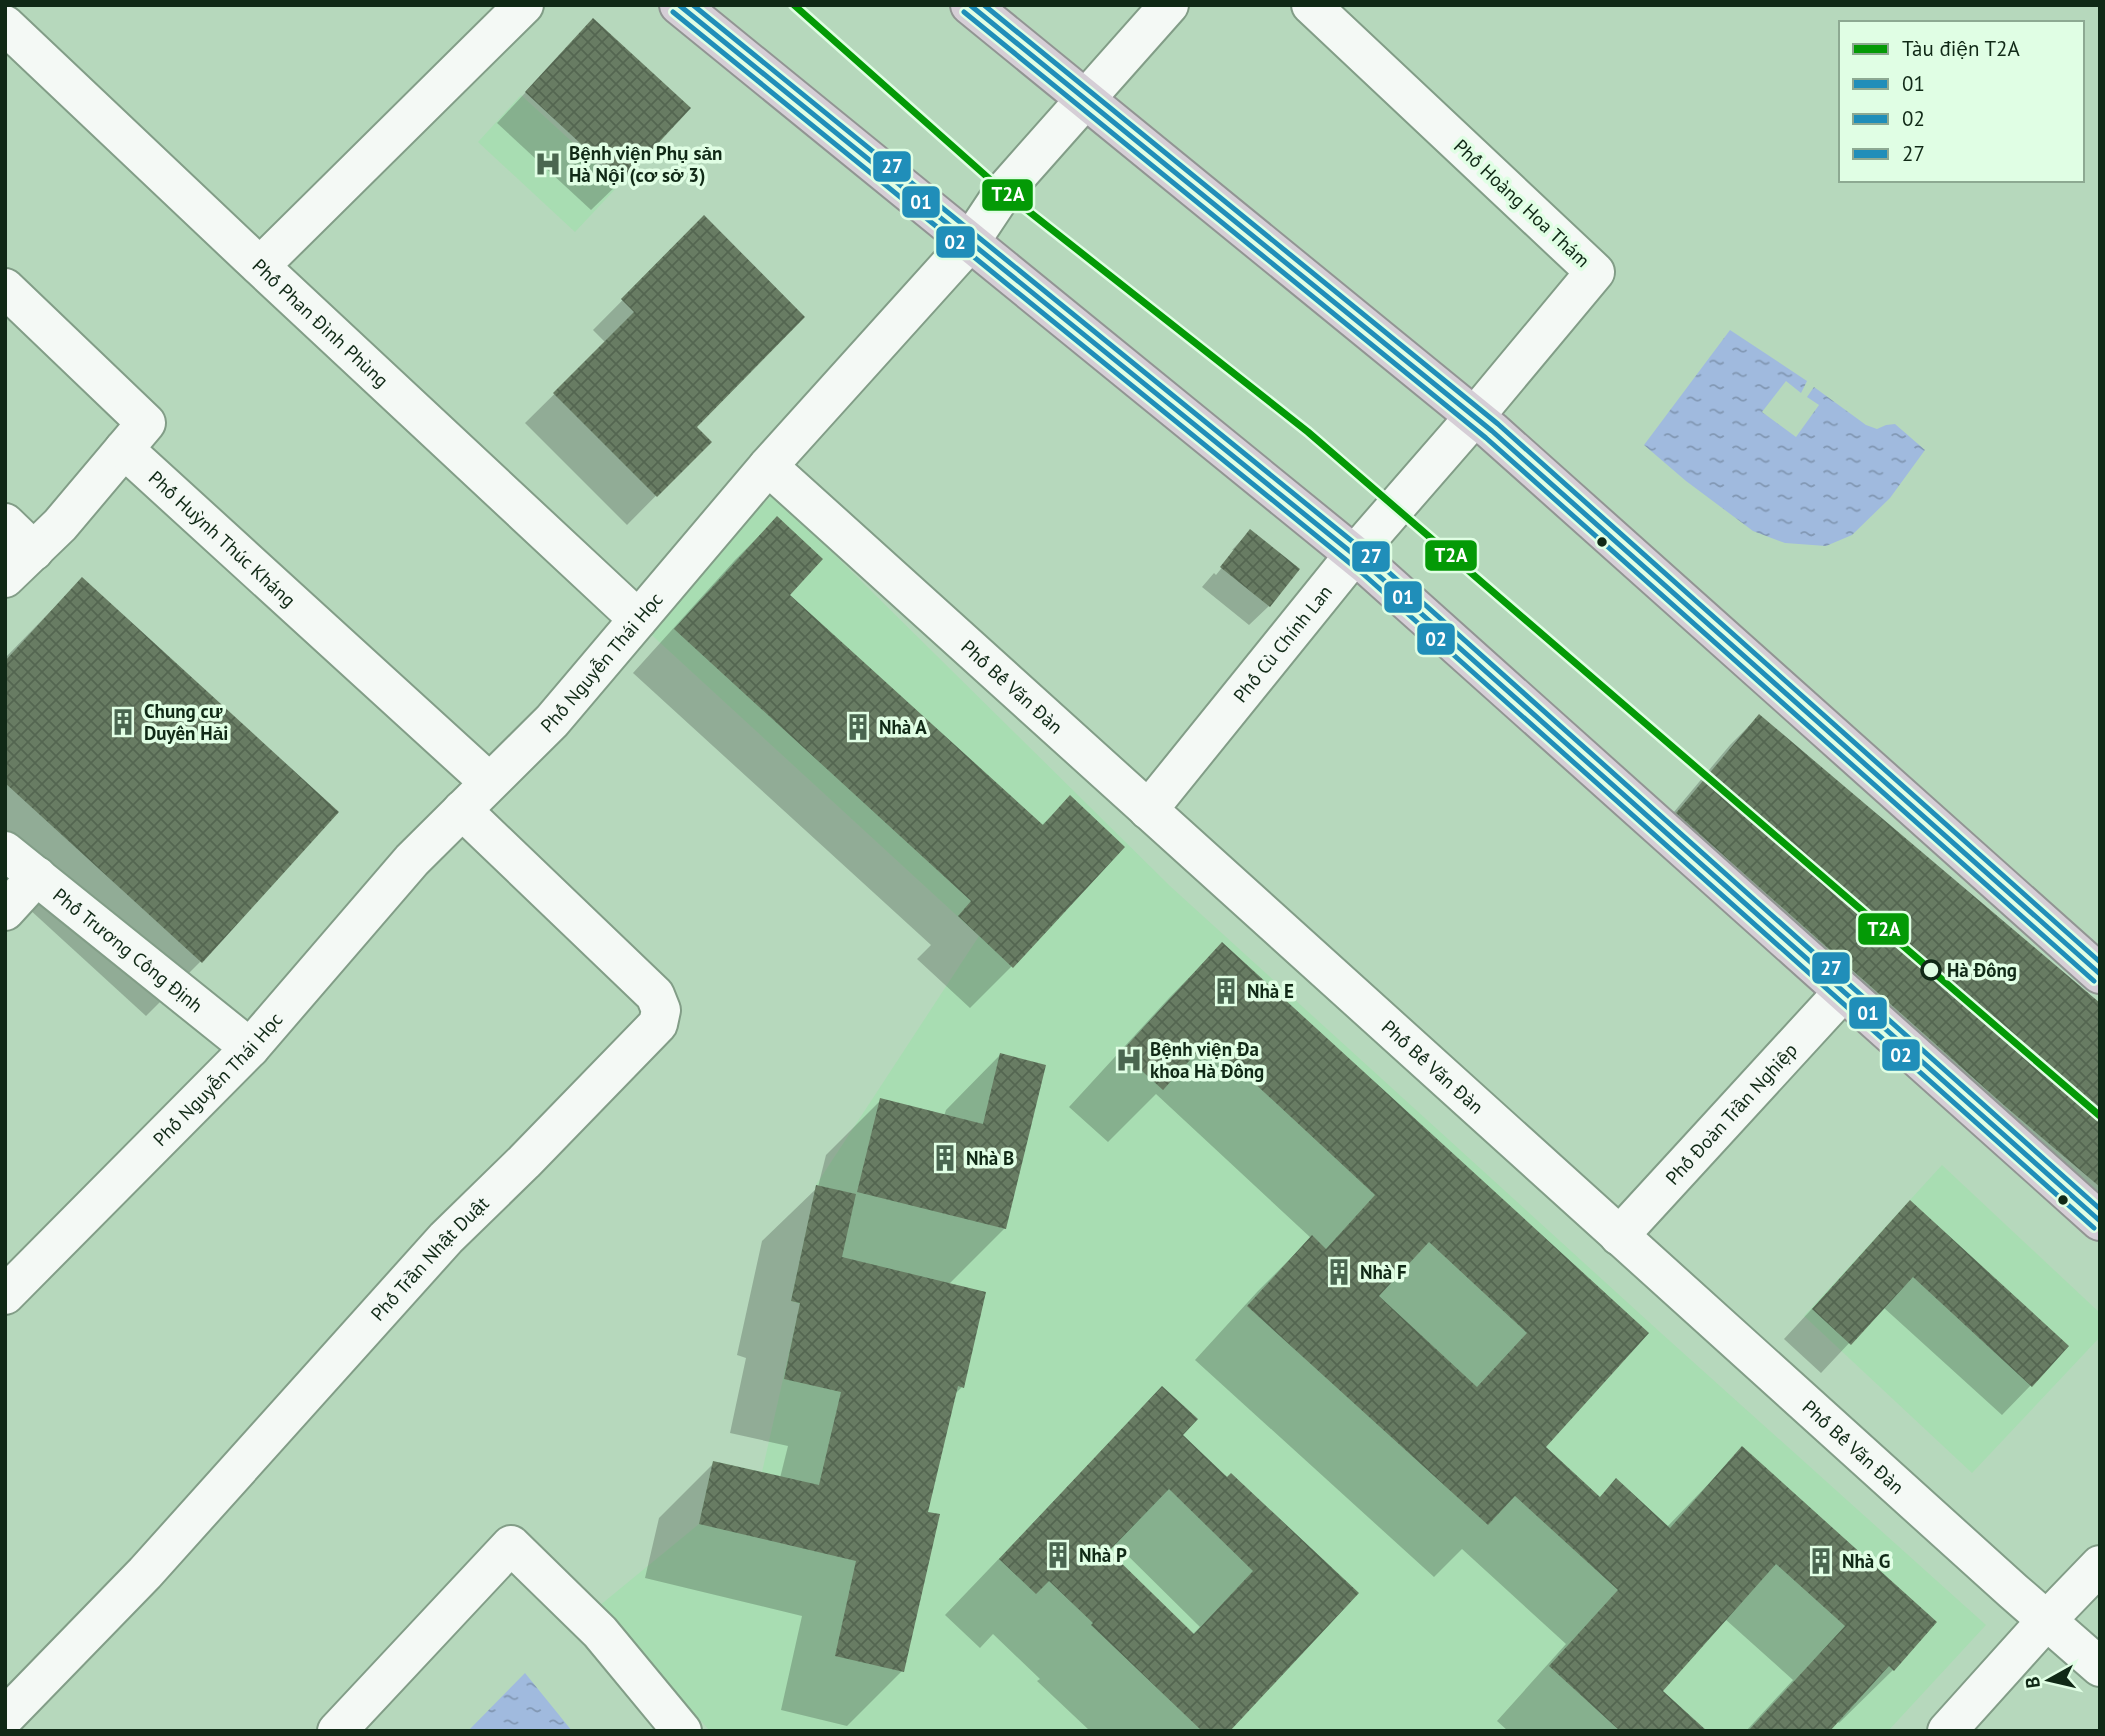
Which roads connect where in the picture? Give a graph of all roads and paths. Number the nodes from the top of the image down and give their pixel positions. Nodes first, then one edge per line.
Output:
1 (524, 5) edge
2 (679, 5) edge
3 (970, 5) edge
4 (1169, 5) edge
5 (1311, 5) edge
6 (5, 25) edge
7 (1086, 100) junction
8 (970, 242) junction
9 (260, 266) junction
10 (5, 288) edge
11 (1475, 416) junction
12 (124, 449) junction
13 (768, 466) junction
14 (5, 523) edge
15 (34, 551) junction
16 (1354, 555) junction
17 (5, 578) edge
18 (638, 619) junction
19 (489, 782) junction
20 (462, 810) junction
21 (1148, 810) junction
22 (5, 851) edge
23 (37, 876) junction
24 (5, 911) edge
25 (2100, 974) edge
26 (1843, 992) junction
27 (250, 1048) junction
28 (2100, 1221) edge
29 (1619, 1236) junction
30 (5, 1295) edge
31 (2100, 1565) edge
32 (2046, 1621) junction
33 (2100, 1667) edge
34 (5, 1717) edge
35 (338, 1731) edge
36 (682, 1731) edge
37 (1947, 1731) edge

1 - 9 street
2 - 8 highway
3 - 7 highway
4 - 7 street, Phố Nguyễn Thái Học
5 - 11 street, Phố Hoàng Hoa Thám
6 - 9 street, Phố Phan Đình Phùng
7 - 8 street, Phố Nguyễn Thái Học
7 - 11 highway
8 - 13 street, Phố Nguyễn Thái Học
8 - 16 highway
9 - 18 street, Phố Phan Đình Phùng
10 - 12 street
11 - 16 street, Phố Cù Chính Lan
11 - 25 highway
12 - 15 street
12 - 19 street, Phố Huỳnh Thúc Kháng
13 - 18 street, Phố Nguyễn Thái Học
13 - 21 street, Phố Bế Văn Đàn
14 - 15 street
15 - 17 street
16 - 21 street, Phố Cù Chính Lan
16 - 26 highway
18 - 19 street, Phố Nguyễn Thái Học
19 - 20 street, Phố Nguyễn Thái Học
20 - 27 street, Phố Nguyễn Thái Học
20 - 34 street, Phố Trần Nhật Duật
21 - 29 street, Phố Bế Văn Đàn
22 - 23 street, Phố Trương Công Định
23 - 24 street
23 - 27 street, Phố Trương Công Định
26 - 28 highway
26 - 29 street, Phố Đoàn Trần Nghiệp
27 - 30 street, Phố Nguyễn Thái Học
29 - 32 street, Phố Bế Văn Đàn
31 - 32 street
32 - 33 street, Phố Bế Văn Đàn
32 - 37 street
35 - 36 street

